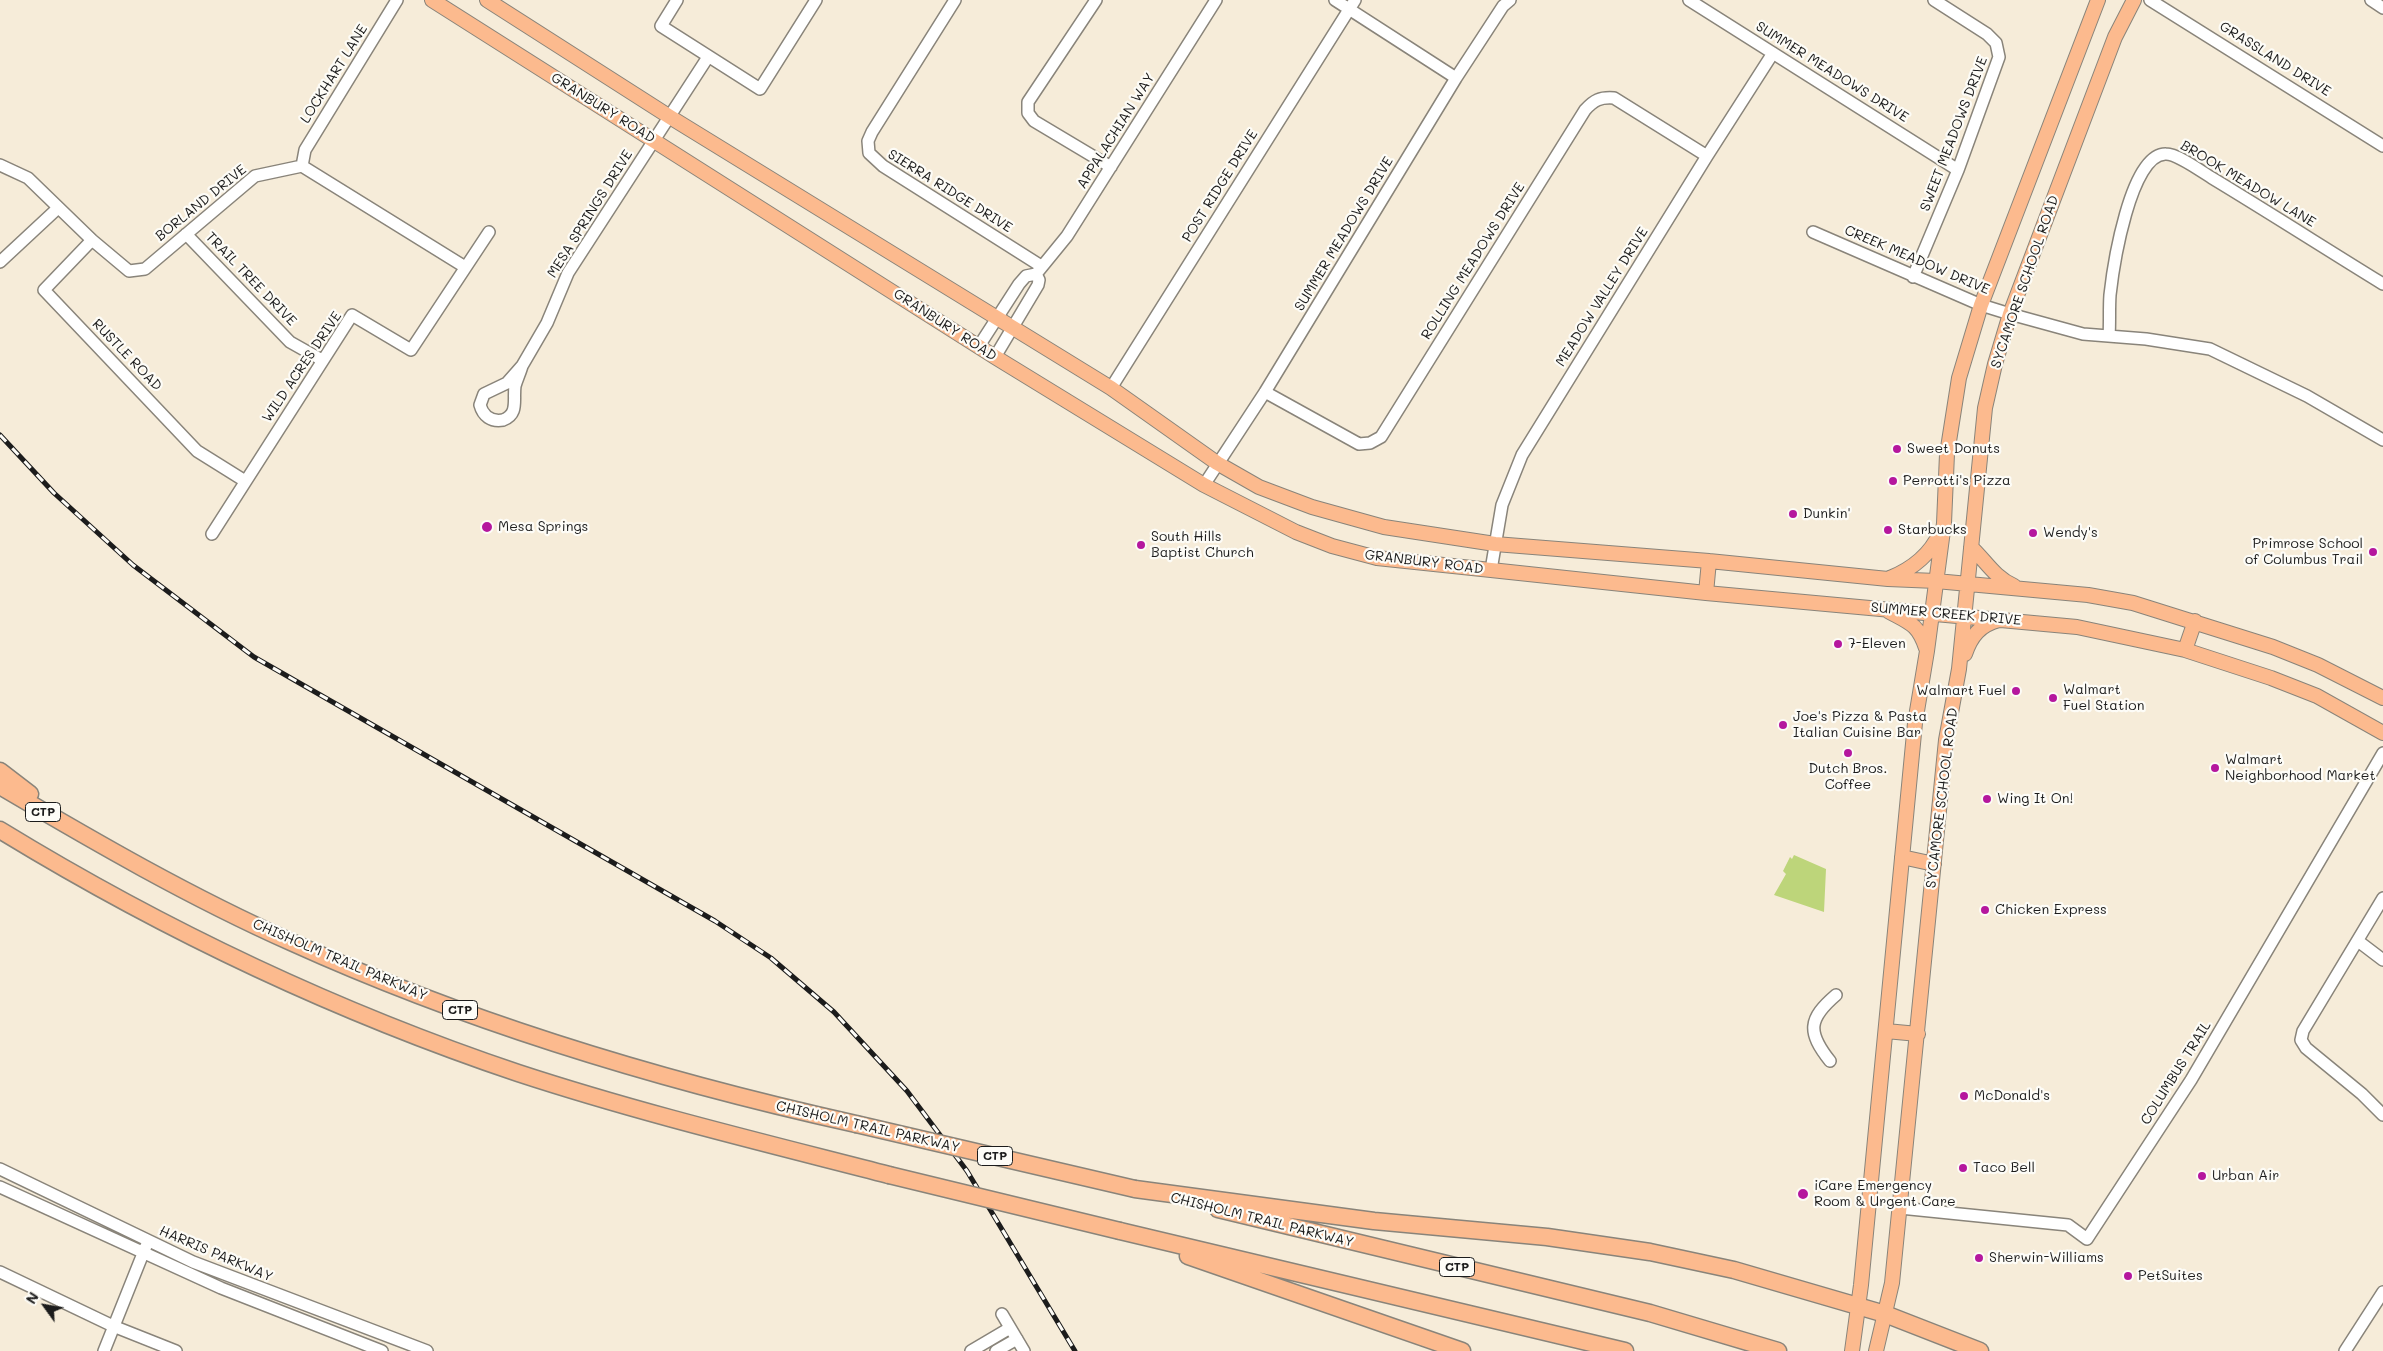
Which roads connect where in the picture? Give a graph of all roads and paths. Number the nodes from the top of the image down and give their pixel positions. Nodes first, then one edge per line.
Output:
1 (398, 0) edge
2 (432, 0) edge
3 (487, 0) edge
4 (677, 0) edge
5 (816, 0) edge
6 (955, 0) edge
7 (1096, 0) edge
8 (1216, 0) edge
9 (1334, 0) edge
10 (1510, 0) edge
11 (1689, 0) edge
12 (1934, 0) edge
13 (2098, 0) edge
14 (2134, 0) edge
15 (2150, 0) edge
16 (2370, 0) edge
17 (1352, 5) edge
18 (2383, 8) edge
19 (1773, 53) junction
20 (708, 56) junction
21 (1456, 78) junction
22 (670, 117) junction
23 (654, 140) junction
24 (2383, 146) edge
25 (1707, 156) junction
26 (0, 165) edge
27 (302, 166) junction
28 (1111, 167) junction
29 (1958, 170) junction
30 (58, 208) junction
31 (489, 232) dead end
32 (1814, 232) dead end
33 (186, 234) junction
34 (92, 240) junction
35 (0, 262) edge
36 (466, 268) junction
37 (1039, 270) junction
38 (1913, 277) junction
39 (2383, 284) edge
40 (1981, 305) junction
41 (2010, 314) junction
42 (997, 319) junction
43 (1013, 327) junction
44 (2109, 336) junction
45 (980, 346) junction
46 (995, 356) junction
47 (322, 360) junction
48 (522, 366) junction
49 (1111, 388) junction
50 (1265, 392) junction
51 (2383, 440) edge
52 (1217, 463) junction
53 (245, 481) junction
54 (1204, 485) junction
55 (1944, 523) junction
56 (212, 534) dead end
57 (1495, 544) junction
58 (1971, 547) junction
59 (1709, 561) junction
60 (1491, 570) junction
61 (1888, 579) junction
62 (1936, 581) junction
63 (1968, 584) junction
64 (2019, 589) junction
65 (1706, 593) junction
66 (1883, 608) junction
67 (1932, 612) junction
68 (1964, 615) junction
69 (2004, 619) junction
70 (2194, 621) junction
71 (2185, 650) junction
72 (1928, 651) junction
73 (1959, 669) junction
74 (2383, 698) edge
75 (2383, 733) edge
76 (2383, 754) edge
77 (0, 771) edge
78 (0, 786) edge
79 (0, 830) edge
80 (0, 838) edge
81 (87, 838) junction
82 (1902, 857) junction
83 (1934, 864) junction
84 (64, 869) junction
85 (2383, 898) edge
86 (2358, 941) junction
87 (2383, 960) edge
88 (1836, 995) dead end
89 (1886, 1031) junction
90 (1918, 1034) junction
91 (1830, 1061) dead end
92 (2383, 1115) edge
93 (0, 1169) edge
94 (0, 1187) edge
95 (1135, 1189) junction
96 (1900, 1208) junction
97 (1120, 1231) junction
98 (148, 1242) junction
99 (144, 1253) junction
100 (0, 1272) edge
101 (2383, 1292) edge
102 (1858, 1306) junction
103 (1002, 1314) dead end
104 (1885, 1314) junction
105 (113, 1326) junction
106 (1010, 1328) junction
107 (1017, 1339) junction
108 (414, 1349) edge
109 (104, 1351) edge
110 (176, 1351) edge
111 (382, 1351) edge
112 (426, 1351) edge
113 (971, 1351) edge
114 (996, 1351) edge
115 (1024, 1351) edge
116 (1462, 1351) edge
117 (1625, 1351) edge
118 (1778, 1351) edge
119 (1852, 1351) edge
120 (1876, 1351) edge
121 (1980, 1351) edge
122 (2345, 1351) edge

1 - 27 street, LOCKHART LANE
2 - 23 main road, GRANBURY ROAD
3 - 22 main road, GRANBURY ROAD
4 - 20 street
5 - 20 street
6 - 37 street, SIERRA RIDGE DRIVE
7 - 28 street
8 - 28 street, APPALACHIAN WAY
9 - 17 street
10 - 21 street, SUMMER MEADOWS DRIVE
11 - 19 street, SUMMER MEADOWS DRIVE
12 - 29 street, SWEET MEADOWS DRIVE
13 - 40 main road
14 - 41 main road, SYCAMORE SCHOOL ROAD
15 - 24 street, GRASSLAND DRIVE
16 - 18 street
17 - 21 street
17 - 49 street, POST RIDGE DRIVE
19 - 25 street, MEADOW VALLEY DRIVE
19 - 29 street, SUMMER MEADOWS DRIVE
20 - 22 street, MESA SPRINGS DRIVE
21 - 50 street, SUMMER MEADOWS DRIVE
22 - 23 street, MESA SPRINGS DRIVE
22 - 42 main road, GRANBURY ROAD
23 - 45 main road, GRANBURY ROAD
23 - 48 street, MESA SPRINGS DRIVE
25 - 50 street, ROLLING MEADOWS DRIVE
25 - 57 street, MEADOW VALLEY DRIVE
26 - 30 street, BORLAND DRIVE
27 - 33 street, BORLAND DRIVE
27 - 36 street
28 - 37 street, APPALACHIAN WAY
29 - 38 street, SWEET MEADOWS DRIVE
30 - 34 street, BORLAND DRIVE
30 - 35 street
31 - 36 street, WILD ACRES DRIVE
32 - 38 street, CREEK MEADOW DRIVE
33 - 34 street, BORLAND DRIVE
33 - 47 street, TRAIL TREE DRIVE
34 - 53 street, RUSTLE ROAD
36 - 47 street, WILD ACRES DRIVE
37 - 42 street, APPALACHIAN WAY
37 - 43 street, APPALACHIAN WAY
38 - 40 street, CREEK MEADOW DRIVE
39 - 44 street, BROOK MEADOW LANE
40 - 41 street, CREEK MEADOW DRIVE
40 - 55 main road
41 - 44 street, CREEK MEADOW DRIVE
41 - 58 main road, SYCAMORE SCHOOL ROAD
42 - 43 main road, GRANBURY ROAD
42 - 45 street, APPALACHIAN WAY
43 - 46 street, APPALACHIAN WAY
43 - 49 main road, GRANBURY ROAD
44 - 51 street, CREEK MEADOW DRIVE
45 - 46 main road, GRANBURY ROAD
46 - 54 main road, GRANBURY ROAD
47 - 53 street, WILD ACRES DRIVE
48 - 48 street, MESA SPRINGS DRIVE
49 - 52 main road, GRANBURY ROAD
50 - 52 street, SUMMER MEADOWS DRIVE
52 - 54 street, SUMMER MEADOWS DRIVE
52 - 57 main road, GRANBURY ROAD
53 - 56 street, WILD ACRES DRIVE
54 - 60 main road, GRANBURY ROAD
55 - 61 main road
55 - 62 main road
57 - 59 main road
57 - 60 street, MEADOW VALLEY DRIVE
58 - 63 main road, SYCAMORE SCHOOL ROAD
58 - 64 main road
59 - 61 main road
59 - 65 main road
60 - 65 main road, SUMMER CREEK DRIVE
61 - 62 main road
62 - 63 main road
62 - 67 main road
63 - 64 main road
63 - 68 main road, SYCAMORE SCHOOL ROAD
64 - 70 main road
65 - 66 main road, SUMMER CREEK DRIVE
66 - 67 main road, SUMMER CREEK DRIVE
66 - 72 main road
67 - 68 main road, SUMMER CREEK DRIVE
67 - 72 main road
68 - 69 main road, SUMMER CREEK DRIVE
68 - 73 main road, SYCAMORE SCHOOL ROAD
69 - 71 main road, SUMMER CREEK DRIVE
69 - 73 main road
70 - 71 main road
70 - 74 main road
71 - 75 main road, SUMMER CREEK DRIVE
72 - 82 main road
73 - 83 main road, SYCAMORE SCHOOL ROAD
76 - 96 street, COLUMBUS TRAIL
77 - 81 highway
78 - 81 highway, CHISHOLM TRAIL PARKWAY / CTP
79 - 84 highway, CTP
80 - 84 highway
81 - 95 highway, CHISHOLM TRAIL PARKWAY / CTP, bridge
82 - 83 main road
82 - 89 main road
83 - 90 main road, SYCAMORE SCHOOL ROAD
84 - 97 highway, CTP, bridge
85 - 86 street
86 - 87 street
86 - 92 street
88 - 91 street
89 - 90 main road
89 - 102 main road
90 - 96 main road, SYCAMORE SCHOOL ROAD
93 - 98 street, HARRIS PARKWAY
94 - 99 street, HARRIS PARKWAY
95 - 102 highway
95 - 118 highway, CHISHOLM TRAIL PARKWAY / CTP
96 - 104 main road, SYCAMORE SCHOOL ROAD
97 - 116 highway
97 - 117 highway, CTP
98 - 99 street
98 - 108 street, HARRIS PARKWAY
99 - 105 street
99 - 111 street, HARRIS PARKWAY
100 - 105 street
101 - 122 street
102 - 104 highway
102 - 119 main road
103 - 106 street
104 - 120 main road, SYCAMORE SCHOOL ROAD
104 - 121 highway
105 - 109 street
105 - 110 street
106 - 107 street
106 - 113 street
107 - 114 street
107 - 115 street
108 - 112 street, HARRIS PARKWAY

